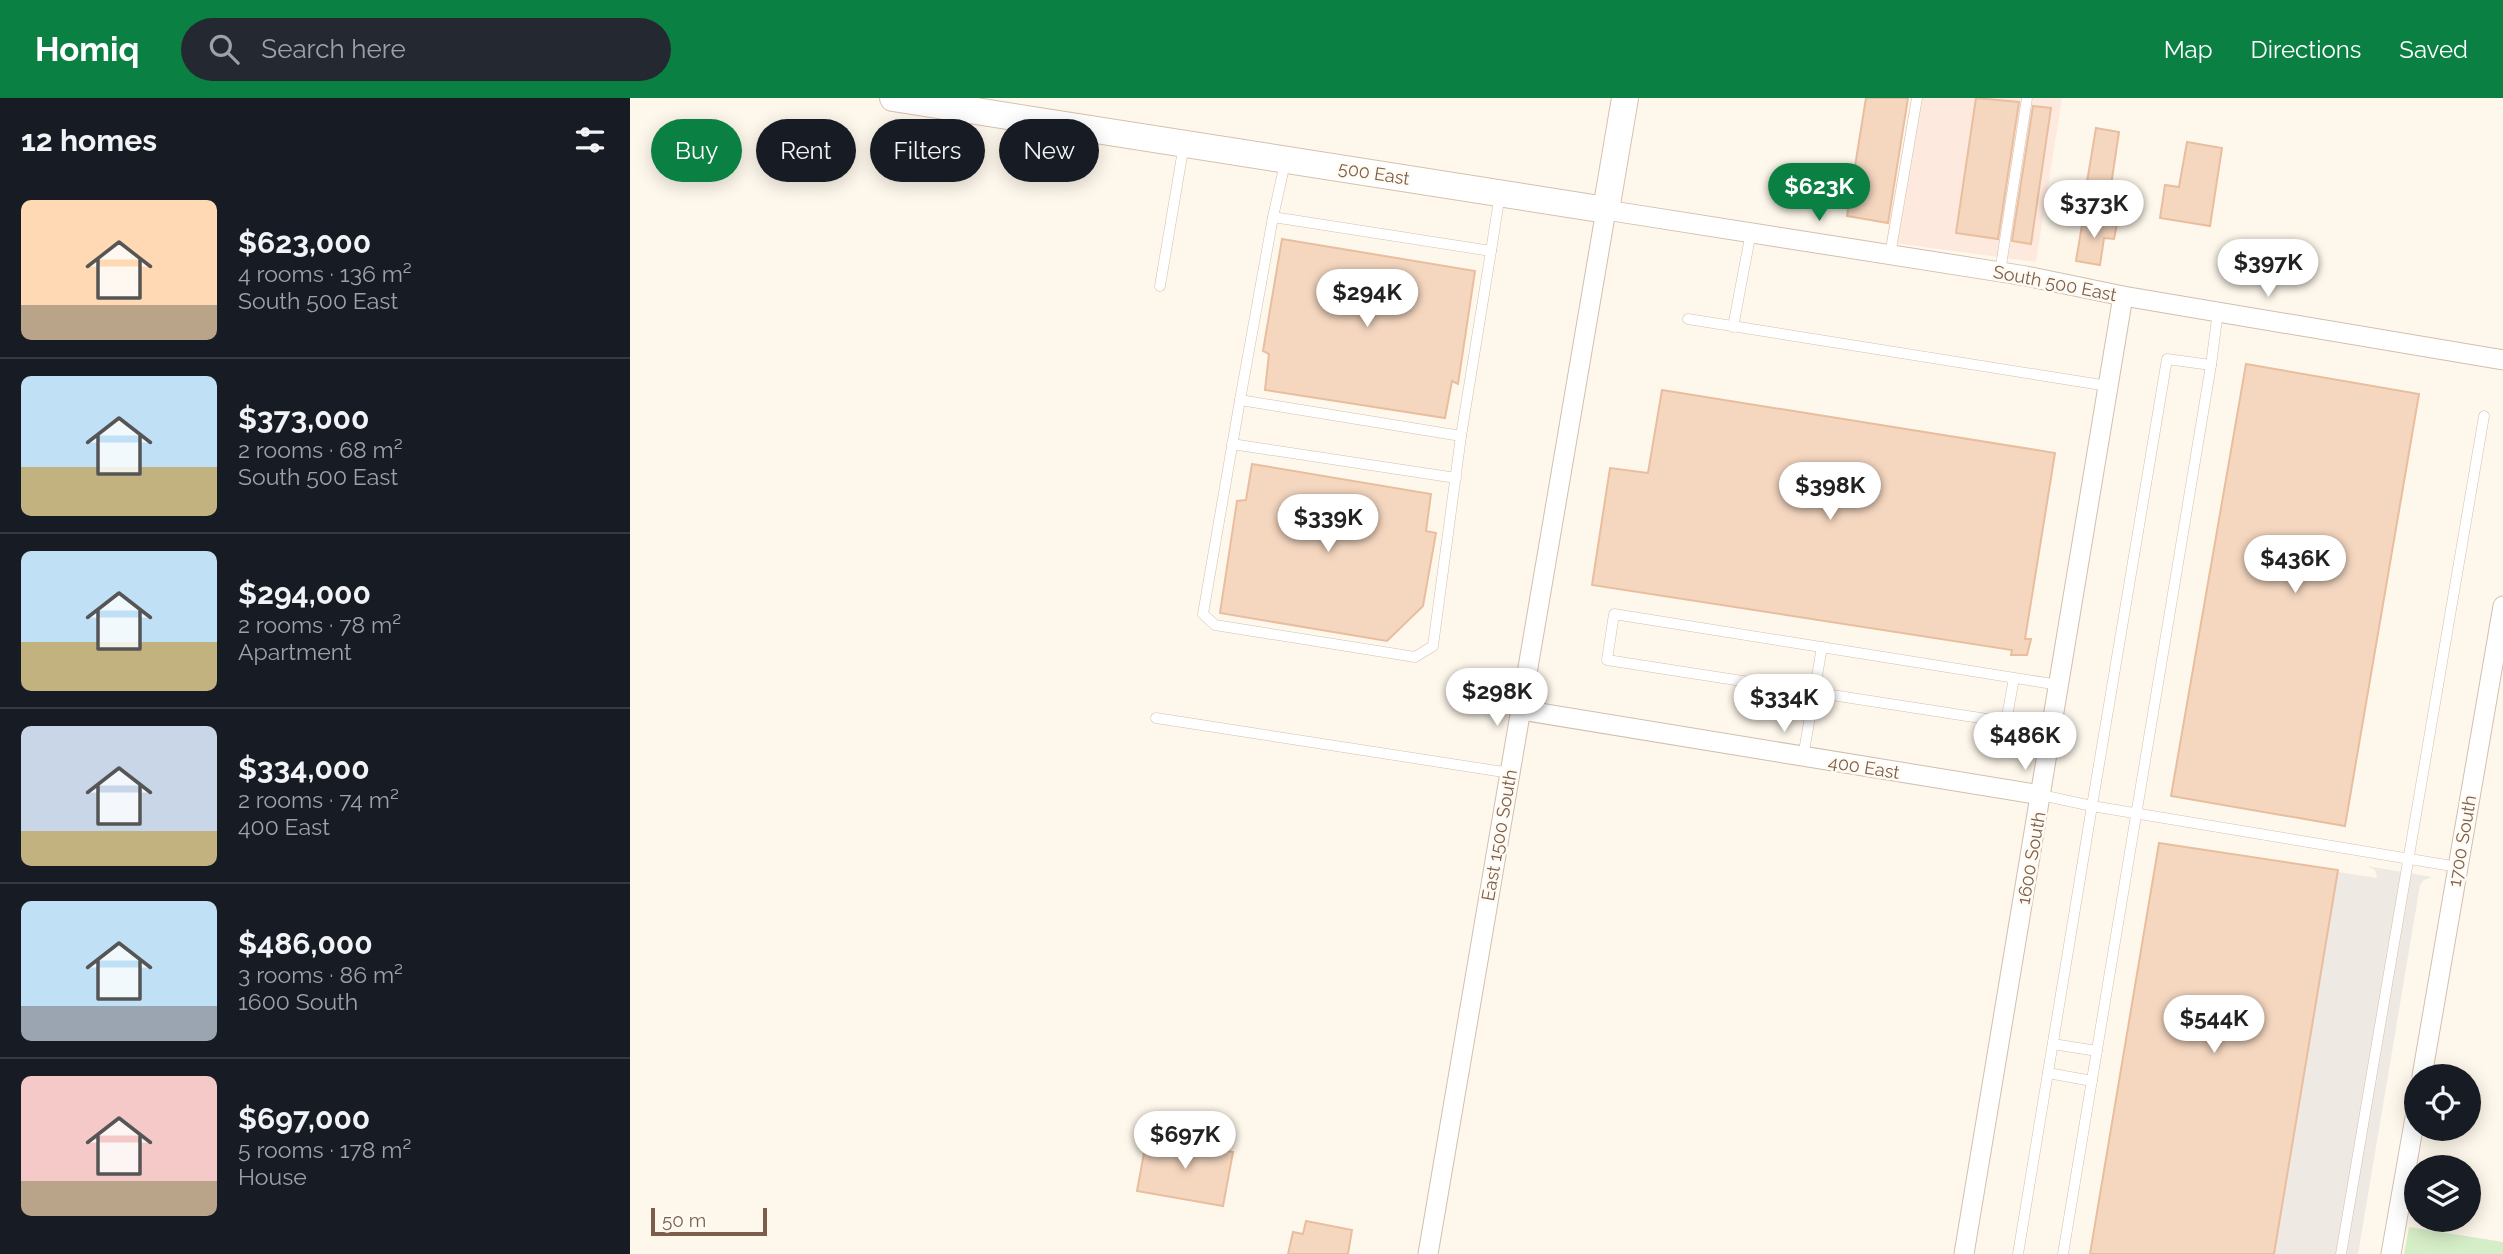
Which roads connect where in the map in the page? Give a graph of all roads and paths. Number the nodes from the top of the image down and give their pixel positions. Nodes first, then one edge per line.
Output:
1 (894, 98) edge
2 (1625, 98) edge
3 (1917, 98) edge
4 (2027, 98) edge
5 (1184, 144) junction
6 (1286, 159) junction
7 (1500, 193) junction
8 (1606, 210) junction
9 (1273, 217) junction
10 (1751, 232) junction
11 (1491, 251) junction
12 (1890, 255) junction
13 (2000, 272) junction
14 (1160, 286) dead end
15 (2123, 296) junction
16 (2218, 311) junction
17 (1688, 319) dead end
18 (1733, 327) junction
19 (2503, 360) edge
20 (2211, 365) junction
21 (2108, 386) junction
22 (1240, 400) junction
23 (2484, 416) dead end
24 (1461, 436) junction
25 (1232, 444) junction
26 (1456, 478) junction
27 (2503, 606) edge
28 (1822, 647) junction
29 (2014, 678) junction
30 (2059, 685) junction
31 (1814, 692) junction
32 (1521, 710) junction
33 (1156, 718) dead end
34 (1803, 757) junction
35 (1510, 773) junction
36 (2041, 795) junction
37 (2092, 806) junction
38 (2137, 813) junction
39 (2409, 859) junction
40 (2458, 867) junction
41 (2053, 1044) junction
42 (2097, 1051) junction
43 (2424, 1064) edge
44 (2048, 1073) junction
45 (2092, 1082) junction
46 (2411, 1141) edge
47 (1428, 1254) edge
48 (1964, 1254) edge
49 (2018, 1254) edge
50 (2063, 1254) edge
51 (2341, 1254) edge
52 (2391, 1254) edge

1 - 5 street, 500 East
2 - 8 street
3 - 12 lane
4 - 13 lane
5 - 6 street, 500 East
5 - 14 lane
6 - 7 street, 500 East
6 - 9 lane
7 - 8 street, 500 East
7 - 11 lane
8 - 10 street, South 500 East
8 - 32 street, East 1500 South
9 - 11 lane
9 - 22 lane
10 - 12 street, South 500 East
10 - 18 lane
11 - 24 lane
12 - 13 street, South 500 East
13 - 15 street, South 500 East
15 - 16 street, South 500 East
15 - 21 street, 1600 South
16 - 19 street, South 500 East
16 - 20 lane
17 - 18 lane
18 - 21 lane
20 - 37 lane
20 - 38 lane
21 - 30 street, 1600 South
22 - 24 lane
22 - 25 lane
23 - 39 lane
24 - 26 lane
25 - 26 lane
25 - 26 lane
27 - 40 street, 1700 South
28 - 29 lane
28 - 31 lane
28 - 31 lane
29 - 30 lane
29 - 31 lane
30 - 36 street, 1600 South
31 - 34 lane
32 - 34 street, 400 East
32 - 35 street, East 1500 South
33 - 35 lane
34 - 36 street, 400 East
35 - 47 street, East 1500 South
36 - 37 lane
36 - 48 street, 1600 South
37 - 38 lane
37 - 41 lane
38 - 39 lane
38 - 42 lane
39 - 40 lane
39 - 51 lane
40 - 43 street, 1700 South
41 - 42 lane
41 - 44 lane
42 - 45 lane
44 - 45 lane
44 - 49 lane
45 - 50 lane
46 - 52 street

